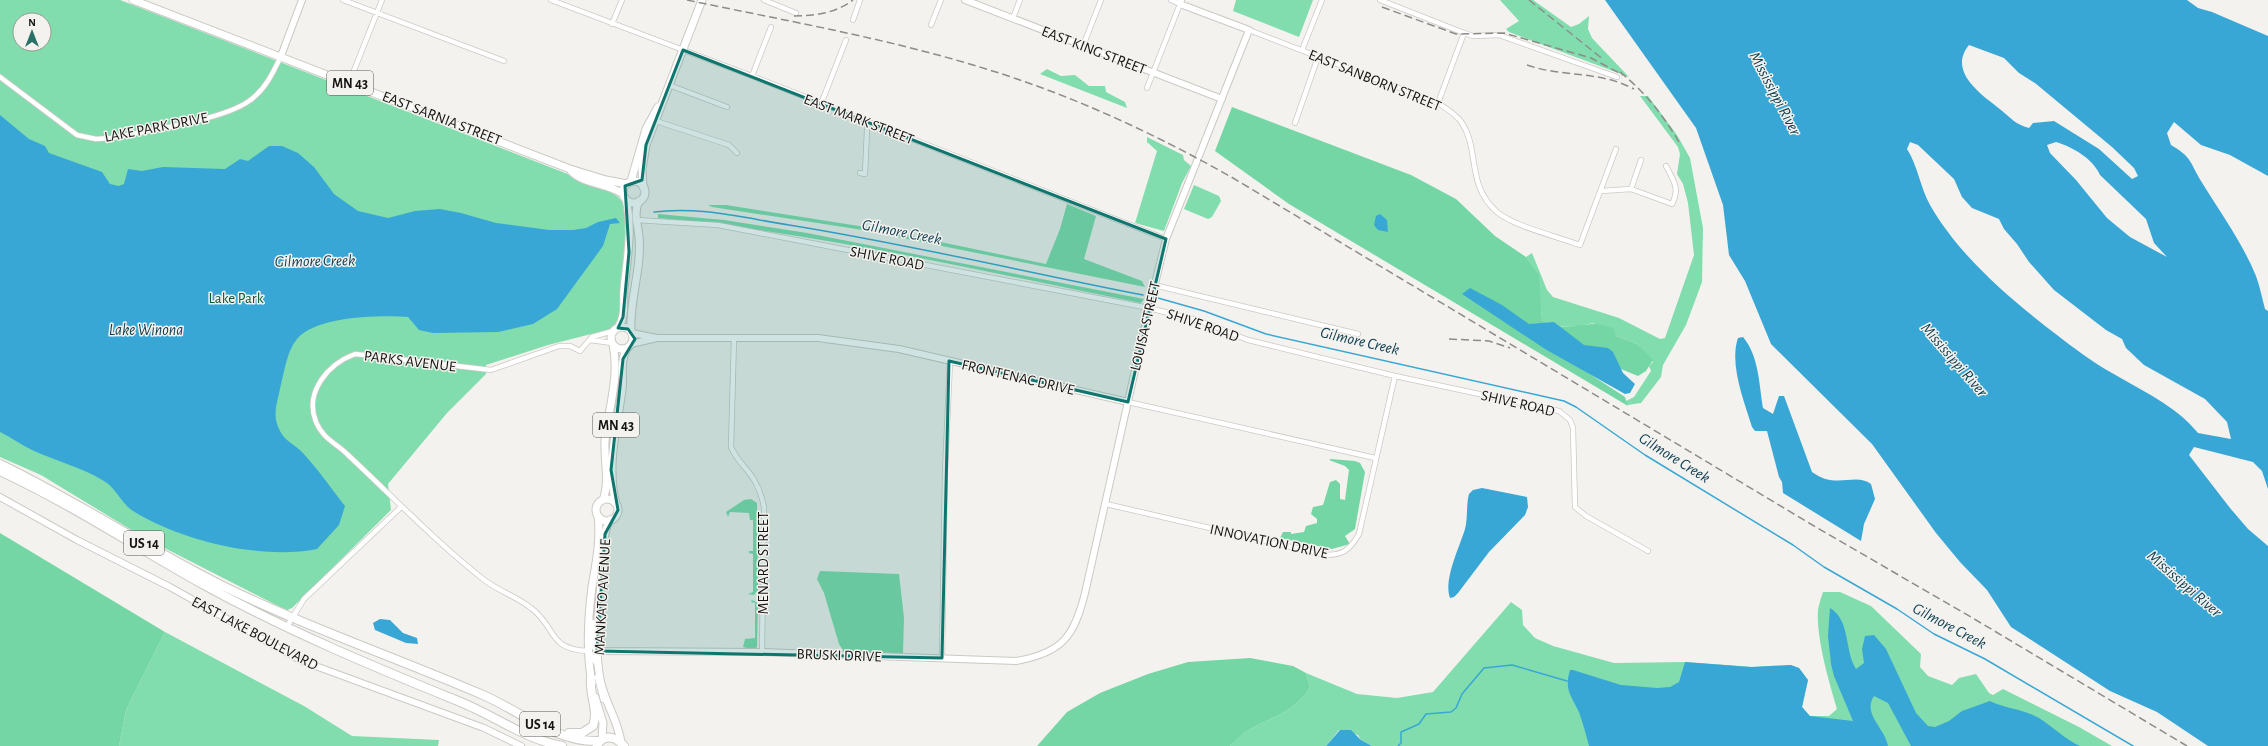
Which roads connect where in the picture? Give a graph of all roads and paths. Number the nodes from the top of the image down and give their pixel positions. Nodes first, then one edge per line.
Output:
1 (133, 0) edge
2 (302, 0) edge
3 (343, 0) edge
4 (382, 0) edge
5 (551, 0) edge
6 (622, 0) edge
7 (702, 0) edge
8 (764, 0) edge
9 (780, 0) edge
10 (860, 0) edge
11 (941, 0) edge
12 (966, 0) edge
13 (1020, 0) edge
14 (1101, 0) edge
15 (1171, 0) edge
16 (1322, 0) edge
17 (1380, 0) edge
18 (1180, 2) edge
19 (778, 6) junction
20 (377, 13) junction
21 (796, 13) dead end
22 (1013, 18) junction
23 (853, 20) dead end
24 (612, 24) junction
25 (931, 25) dead end
26 (772, 27) dead end
27 (1249, 30) junction
28 (1464, 33) junction
29 (846, 40) dead end
30 (1083, 46) junction
31 (683, 50) junction
32 (1302, 50) junction
33 (281, 56) junction
34 (1318, 57) junction
35 (504, 61) dead end
36 (1152, 72) junction
37 (752, 76) junction
38 (0, 77) edge
39 (1617, 77) dead end
40 (349, 83) junction
41 (669, 85) junction
42 (1147, 88) dead end
43 (1222, 100) junction
44 (1438, 103) junction
45 (661, 104) junction
46 (821, 104) junction
47 (727, 107) dead end
48 (656, 121) junction
49 (869, 123) junction
50 (1295, 123) dead end
51 (1616, 149) dead end
52 (737, 153) dead end
53 (1641, 160) dead end
54 (1666, 166) dead end
55 (570, 169) junction
56 (860, 173) dead end
57 (629, 182) junction
58 (643, 187) junction
59 (1631, 190) junction
60 (1601, 191) junction
61 (625, 196) junction
62 (639, 201) junction
63 (636, 220) junction
64 (1166, 239) junction
65 (1154, 285) junction
66 (1149, 308) junction
67 (616, 329) junction
68 (631, 333) junction
69 (1358, 334) dead end
70 (657, 338) junction
71 (734, 338) junction
72 (590, 340) junction
73 (612, 344) junction
74 (629, 346) junction
75 (950, 362) junction
76 (1395, 376) junction
77 (1128, 402) junction
78 (1375, 458) junction
79 (0, 464) edge
80 (0, 471) edge
81 (0, 497) edge
82 (603, 500) junction
83 (616, 504) junction
84 (1106, 504) junction
85 (401, 507) junction
86 (598, 516) junction
87 (610, 520) junction
88 (1648, 551) dead end
89 (590, 609) junction
90 (291, 618) junction
91 (286, 628) junction
92 (1072, 632) joint
93 (589, 651) junction
94 (597, 651) junction
95 (762, 652) junction
96 (942, 658) junction
97 (591, 678) junction
98 (607, 703) junction
99 (544, 726) junction
100 (599, 742) edge
101 (623, 745) edge
102 (521, 746) edge
103 (562, 746) edge

1 - 33 main road, EAST SARNIA STREET / MN 43
2 - 33 street
3 - 20 street
4 - 20 street
5 - 24 street, EAST MARK STREET
6 - 24 street
7 - 31 main road
8 - 19 street
9 - 19 street
10 - 23 street
11 - 25 street
12 - 22 street, EAST KING STREET
13 - 22 street
14 - 30 street
15 - 18 street, EAST SANBORN STREET
16 - 32 street
17 - 28 street
18 - 27 street, EAST SANBORN STREET
18 - 36 street
19 - 21 street
20 - 35 street
20 - 40 street
22 - 30 street, EAST KING STREET
24 - 31 street, EAST MARK STREET
26 - 37 street
27 - 32 street, EAST SANBORN STREET
27 - 43 street, LOUISA STREET
28 - 39 street
28 - 44 street
29 - 46 street
30 - 36 street, EAST KING STREET
31 - 37 street, EAST MARK STREET
31 - 41 main road
32 - 34 street, EAST SANBORN STREET
33 - 38 street, LAKE PARK DRIVE
33 - 40 main road, EAST SARNIA STREET / MN 43
34 - 44 street, EAST SANBORN STREET
34 - 50 street
36 - 42 street
36 - 43 street, EAST KING STREET
37 - 46 street, EAST MARK STREET
40 - 55 main road, EAST SARNIA STREET / MN 43
41 - 45 main road
41 - 47 street
43 - 64 street, LOUISA STREET
44 - 60 street, EAST SANBORN STREET
45 - 48 main road
45 - 57 main road
46 - 49 street, EAST MARK STREET
48 - 52 street
48 - 58 main road
49 - 56 street
49 - 64 street, EAST MARK STREET
51 - 60 street, EAST SANBORN STREET
53 - 59 street
54 - 59 street
55 - 57 main road, EAST SARNIA STREET / MN 43
55 - 61 main road, EAST SARNIA STREET / MN 43
57 - 58 main road, MN 43
57 - 61 main road
58 - 62 main road, MN 43
59 - 60 street
61 - 62 main road, MN 43
61 - 67 main road, MANKATO AVENUE / MN 43
62 - 63 main road, MN 43
63 - 66 street, SHIVE ROAD
63 - 68 main road, MN 43
64 - 65 street, LOUISA STREET
65 - 66 street, LOUISA STREET
65 - 69 street
66 - 76 street, SHIVE ROAD
66 - 77 street, LOUISA STREET
67 - 68 main road
67 - 72 street, PARKS AVENUE
67 - 73 main road, MANKATO AVENUE / MN 43
68 - 70 street, FRONTENAC DRIVE
68 - 74 main road, MN 43
70 - 71 street, FRONTENAC DRIVE
70 - 74 street, FRONTENAC DRIVE
71 - 75 street, FRONTENAC DRIVE
71 - 95 street, MENARD STREET
72 - 73 street
72 - 85 street, PARKS AVENUE
73 - 74 main road
73 - 82 main road, MANKATO AVENUE / MN 43
74 - 83 main road, MN 43
75 - 77 street, FRONTENAC DRIVE
75 - 96 street
76 - 78 street, INNOVATION DRIVE
76 - 88 street, SHIVE ROAD
77 - 78 street, FRONTENAC DRIVE
77 - 84 street, LOUISA STREET
78 - 84 street, INNOVATION DRIVE
79 - 90 highway, US 14
80 - 91 highway, US 14
81 - 102 street, EAST LAKE BOULEVARD
82 - 83 main road
82 - 86 main road, MANKATO AVENUE / MN 43
83 - 87 main road, MANKATO AVENUE
84 - 92 street, LOUISA STREET
85 - 90 street
85 - 93 street, PARKS AVENUE
86 - 87 main road, MANKATO AVENUE
86 - 89 main road, MANKATO AVENUE / MN 43
87 - 94 main road, MANKATO AVENUE
89 - 93 main road, MANKATO AVENUE / MN 43
89 - 94 street
90 - 91 street
90 - 99 highway, US 14
91 - 103 highway, US 14
92 - 96 street, BRUSKI DRIVE
93 - 97 main road, MANKATO AVENUE / MN 43
93 - 98 street
94 - 95 street, BRUSKI DRIVE
94 - 98 main road, MANKATO AVENUE
95 - 96 street, BRUSKI DRIVE
97 - 99 highway
97 - 100 main road, MANKATO AVENUE / MN 43
98 - 101 main road, MANKATO AVENUE
99 - 100 highway, US 14
100 - 101 highway, US 14

